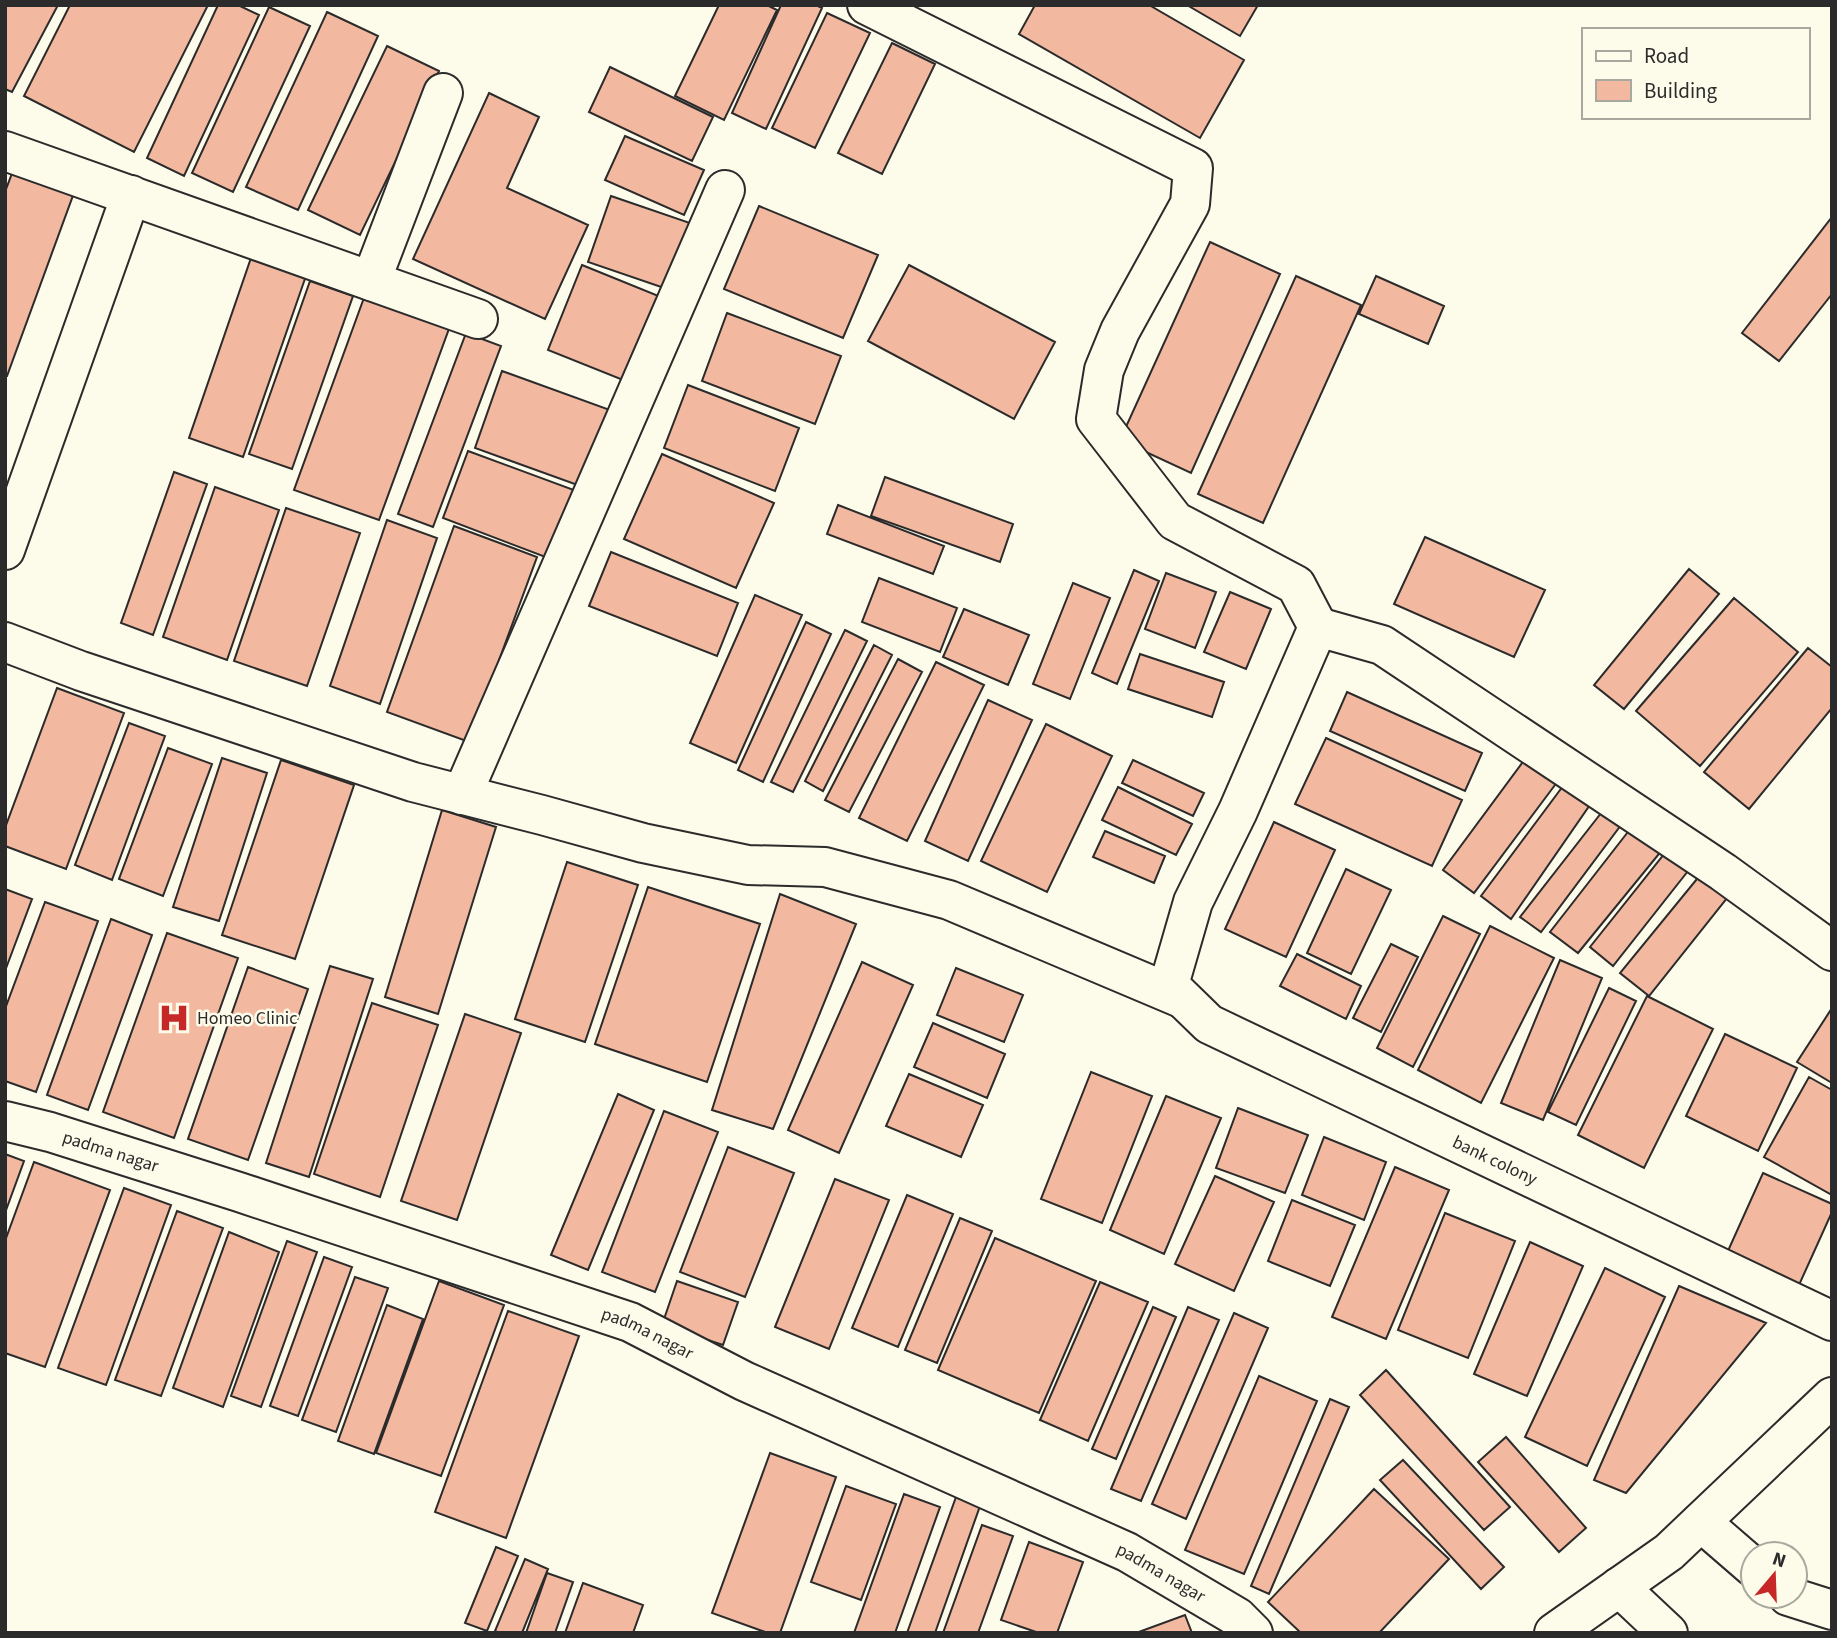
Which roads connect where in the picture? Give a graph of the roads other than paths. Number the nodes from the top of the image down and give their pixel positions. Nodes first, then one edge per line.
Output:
1 (867, 5) edge
2 (443, 93) dead end
3 (5, 151) edge
4 (725, 190) dead end
5 (131, 195) junction
6 (371, 281) junction
7 (478, 319) dead end
8 (5, 550) edge
9 (1318, 626) junction
10 (5, 642) edge
11 (462, 795) junction
12 (1832, 951) edge
13 (1175, 992) junction
14 (5, 1121) edge
15 (1832, 1321) edge
16 (1832, 1397) edge
17 (1701, 1522) junction
18 (1739, 1555) edge
19 (1619, 1587) junction
20 (1809, 1603) edge
21 (1832, 1610) edge
22 (1253, 1633) edge
23 (1554, 1633) edge
24 (1668, 1633) edge

1 - 9 street
2 - 6 street
3 - 5 street
4 - 11 street
5 - 6 street
5 - 8 street
6 - 7 street
9 - 12 street
9 - 13 street
10 - 11 street, bank colony
11 - 13 street, bank colony
13 - 15 street, bank colony
14 - 22 street, padma nagar
16 - 17 street
17 - 18 street
17 - 19 street
19 - 23 street
19 - 24 street
20 - 21 street

